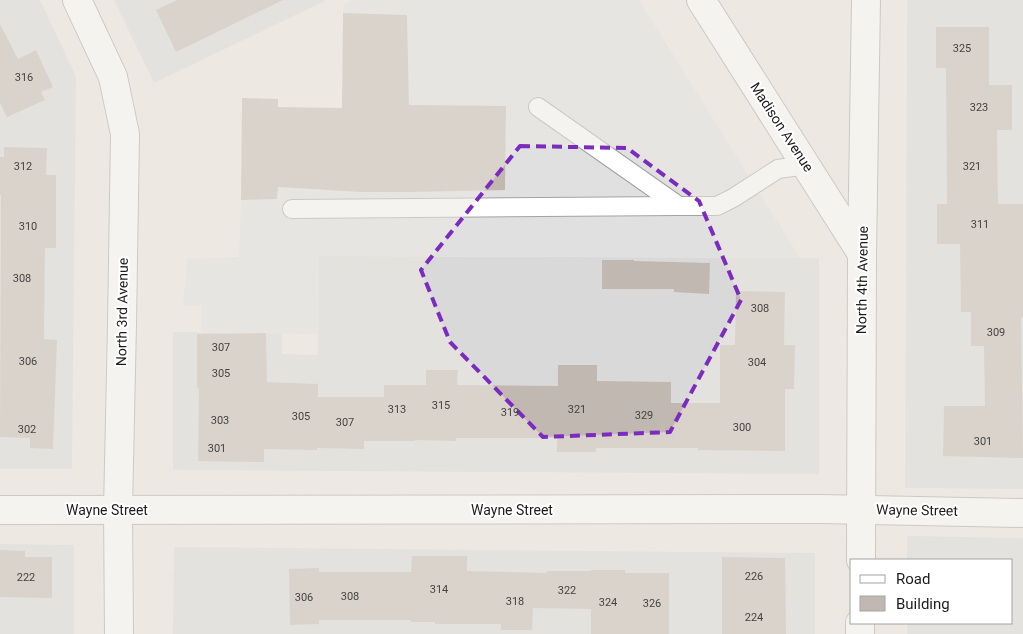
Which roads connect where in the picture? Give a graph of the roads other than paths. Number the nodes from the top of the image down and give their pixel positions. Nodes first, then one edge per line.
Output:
1 (77, 0) edge
2 (700, 0) edge
3 (866, 0) edge
4 (538, 107) dead end
5 (806, 165) junction
6 (679, 206) junction
7 (292, 209) dead end
8 (862, 254) junction
9 (0, 510) edge
10 (118, 510) junction
11 (861, 510) junction
12 (1023, 512) edge
13 (861, 559) edge
14 (119, 634) edge

1 - 10 street, North 3rd Avenue
2 - 5 street, Madison Avenue
3 - 8 street, North 4th Avenue
4 - 6 lane
5 - 6 lane
5 - 8 street, Madison Avenue
6 - 7 lane
8 - 11 street, North 4th Avenue
9 - 10 street, Wayne Street
10 - 11 street, Wayne Street
10 - 14 street, North 3rd Avenue
11 - 12 street, Wayne Street
11 - 13 street, North 4th Avenue

